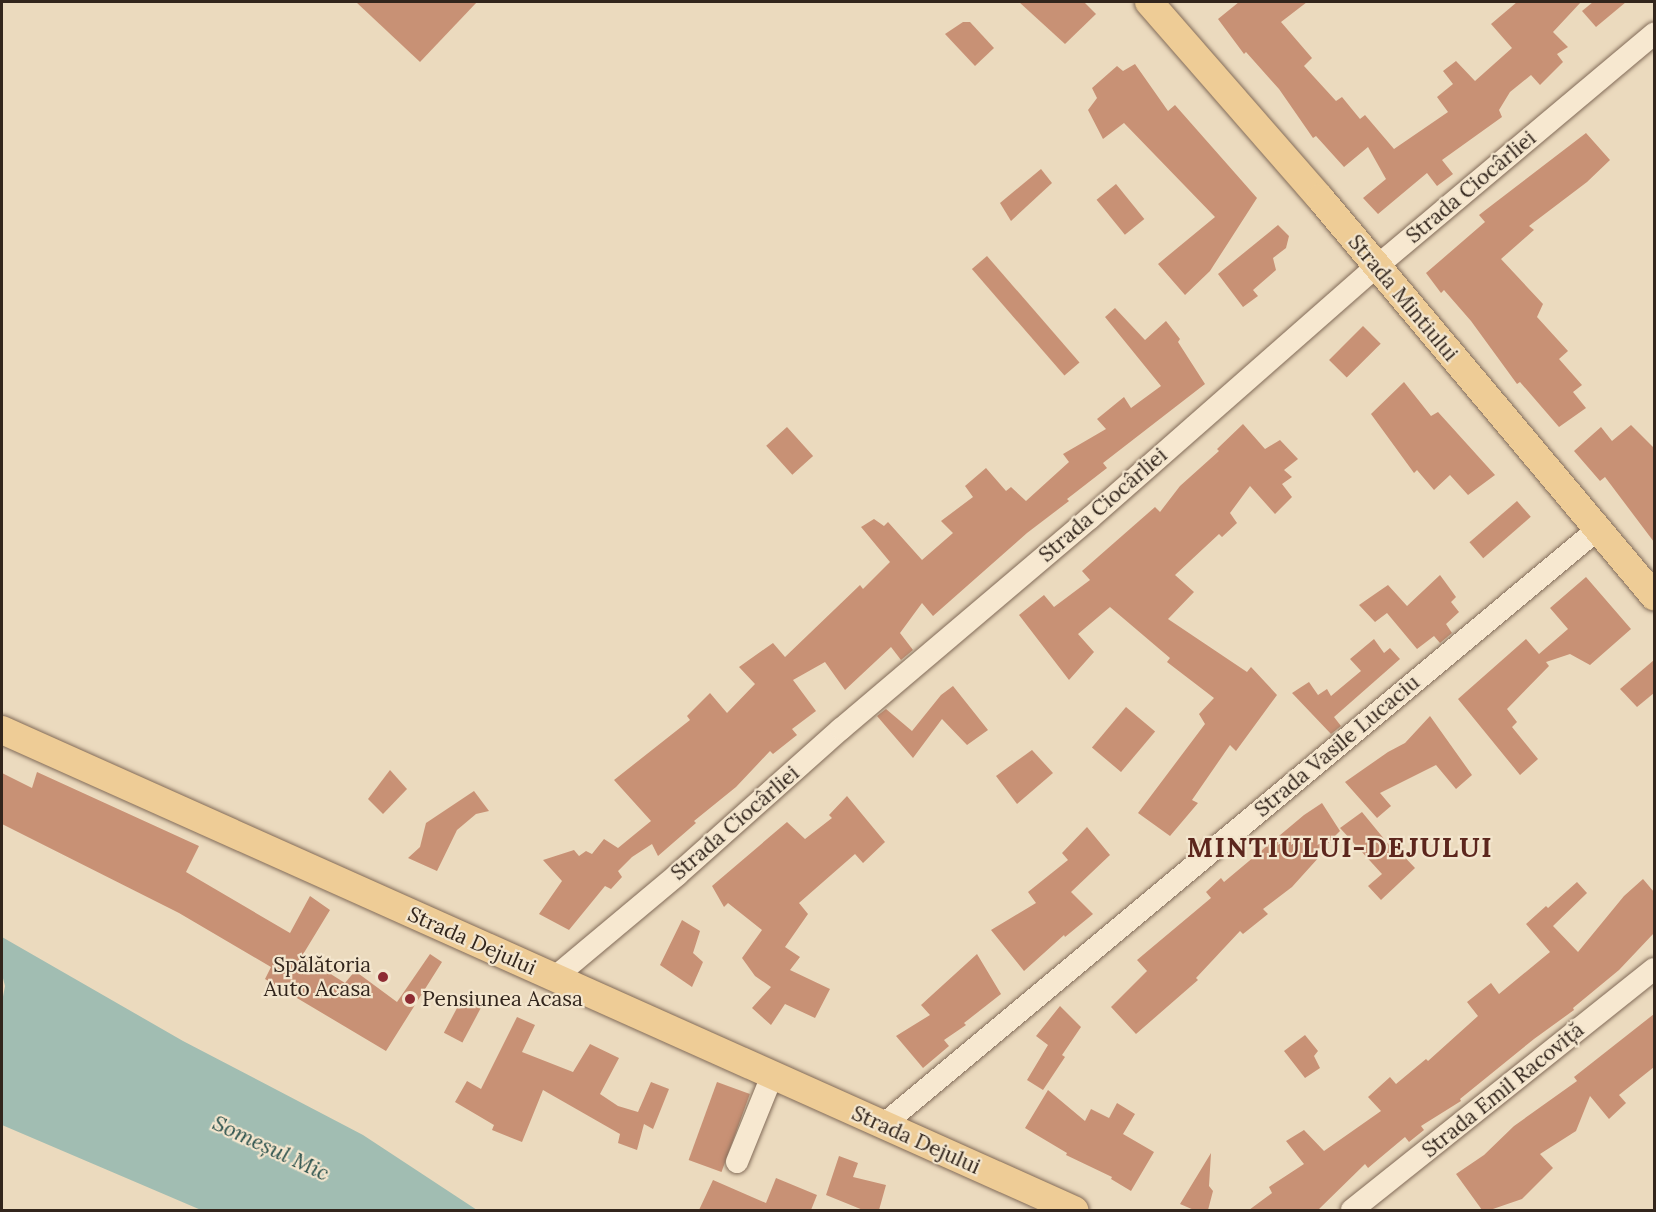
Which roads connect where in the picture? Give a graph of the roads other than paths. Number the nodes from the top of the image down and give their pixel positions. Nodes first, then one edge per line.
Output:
1 (1149, 2) edge
2 (1654, 34) edge
3 (1376, 267) junction
4 (1598, 530) junction
5 (1654, 596) edge
6 (2, 730) edge
7 (1654, 969) edge
8 (554, 978) junction
9 (772, 1076) junction
10 (884, 1125) junction
11 (737, 1162) dead end
12 (1074, 1210) edge
13 (1352, 1210) edge

1 - 3 main road, Strada Mintiului
2 - 3 street, Strada Ciocârliei
3 - 4 main road, Strada Mintiului
3 - 8 street, Strada Ciocârliei
4 - 5 main road, Strada Mintiului
4 - 10 street, Strada Vasile Lucaciu
6 - 8 main road, Strada Dejului
7 - 13 street, Strada Emil Racoviță
8 - 9 main road, Strada Dejului
9 - 10 main road, Strada Dejului
9 - 11 street
10 - 12 main road, Strada Dejului

